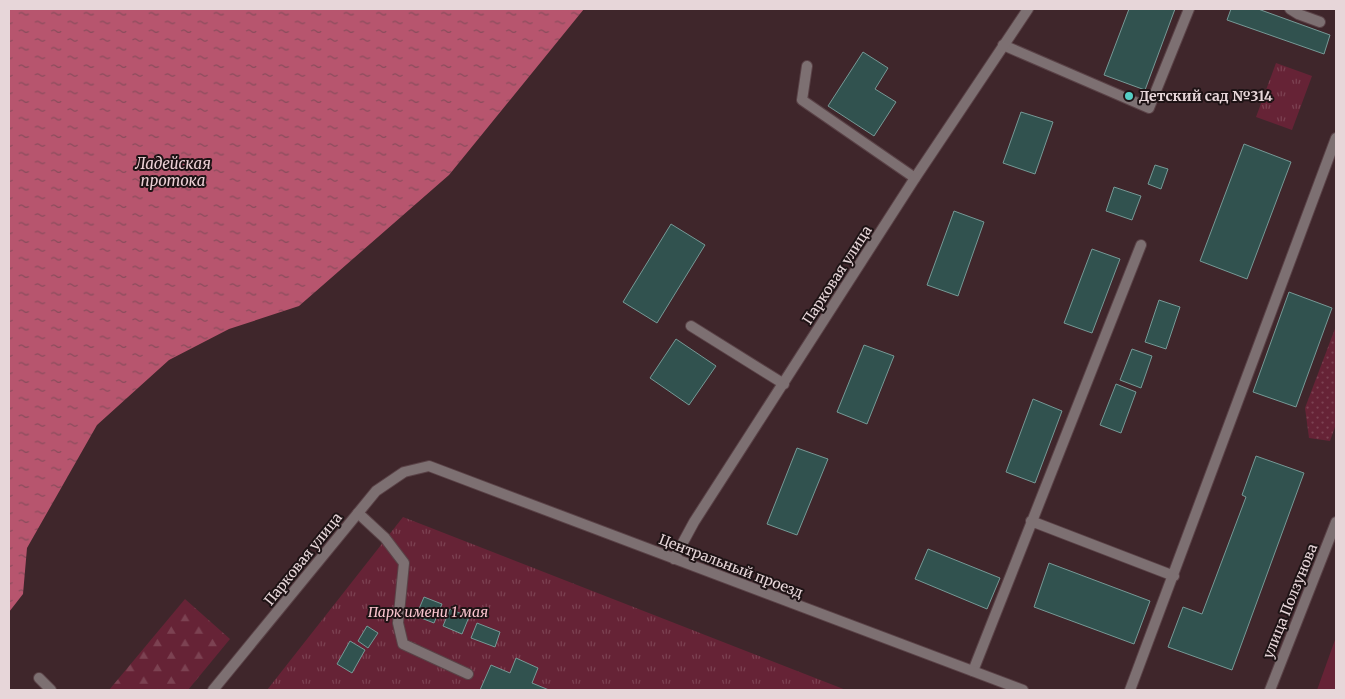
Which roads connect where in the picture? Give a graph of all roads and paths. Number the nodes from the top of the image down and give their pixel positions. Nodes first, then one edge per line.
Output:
1 (1028, 9) edge
2 (1189, 9) edge
3 (1290, 9) edge
4 (1320, 22) dead end
5 (1003, 45) junction
6 (807, 66) dead end
7 (1336, 138) edge
8 (915, 178) junction
9 (1141, 244) dead end
10 (691, 326) dead end
11 (784, 384) junction
12 (429, 466) joint
13 (358, 513) junction
14 (1031, 521) junction
15 (1336, 522) edge
16 (674, 559) junction
17 (1174, 576) junction
18 (973, 671) junction
19 (468, 674) dead end
20 (40, 678) dead end
21 (51, 690) edge
22 (213, 690) edge
23 (1023, 690) edge
24 (1130, 690) edge
25 (1270, 690) edge

1 - 5 street, Парковая улица
2 - 5 street
3 - 4 street
5 - 8 street, Парковая улица
6 - 8 street
7 - 17 street
8 - 11 street, Парковая улица
9 - 14 street
10 - 11 street
11 - 16 street, Парковая улица
12 - 13 street, Парковая улица
12 - 16 street, Центральный проезд
13 - 19 street
13 - 22 street, Парковая улица
14 - 17 street
14 - 18 street
15 - 25 street, улица Ползунова
16 - 18 street, Центральный проезд
17 - 24 street
18 - 23 street, Центральный проезд
20 - 21 street

